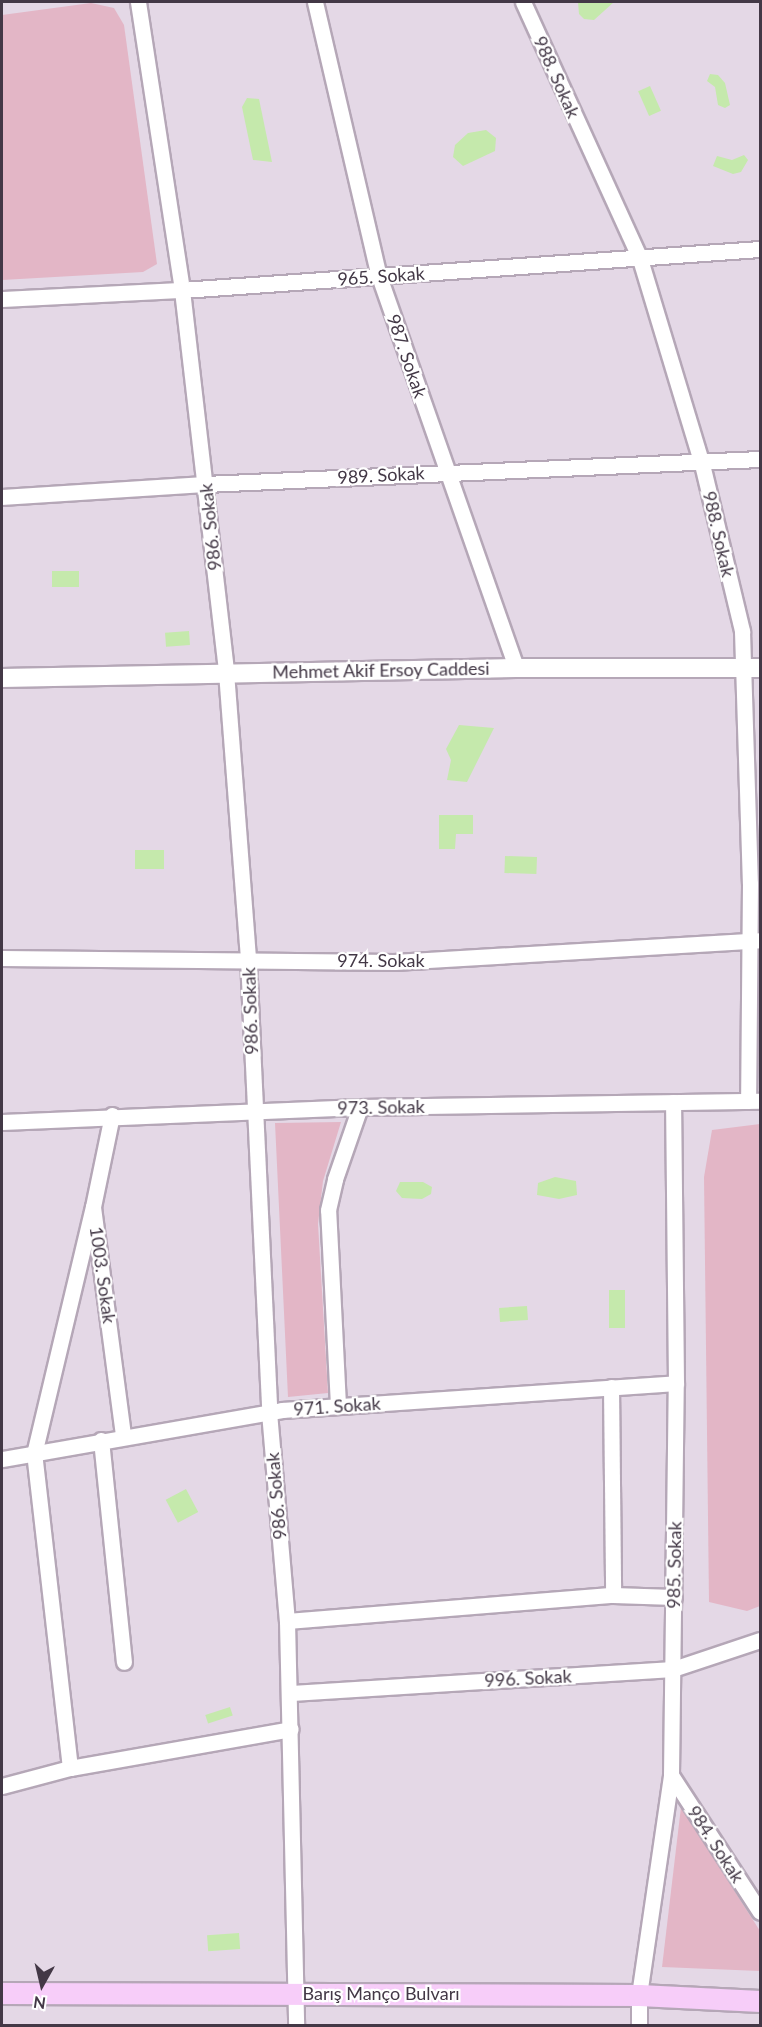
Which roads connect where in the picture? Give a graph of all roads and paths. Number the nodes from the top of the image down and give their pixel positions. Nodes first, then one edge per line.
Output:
1 (138, 2) edge
2 (315, 2) edge
3 (523, 2) edge
4 (760, 249) edge
5 (640, 259) junction
6 (379, 276) junction
7 (182, 291) junction
8 (2, 299) edge
9 (760, 459) edge
10 (702, 464) junction
11 (448, 472) junction
12 (205, 484) junction
13 (2, 497) edge
14 (516, 668) junction
15 (753, 668) edge
16 (226, 672) junction
17 (2, 678) edge
18 (755, 884) edge
19 (755, 941) edge
20 (2, 958) edge
21 (248, 959) junction
22 (754, 1101) edge
23 (673, 1102) junction
24 (360, 1107) junction
25 (254, 1111) junction
26 (111, 1115) junction
27 (2, 1122) edge
28 (93, 1207) junction
29 (676, 1383) junction
30 (611, 1387) junction
31 (338, 1405) junction
32 (269, 1412) junction
33 (123, 1437) junction
34 (101, 1440) junction
35 (34, 1454) junction
36 (2, 1459) edge
37 (613, 1595) junction
38 (674, 1597) junction
39 (287, 1621) junction
40 (760, 1640) edge
41 (124, 1662) dead end
42 (673, 1669) junction
43 (291, 1693) junction
44 (291, 1729) junction
45 (70, 1768) junction
46 (671, 1775) junction
47 (2, 1786) edge
48 (760, 1912) edge
49 (297, 1992) junction
50 (2, 1993) edge
51 (639, 1995) junction
52 (760, 2001) edge
53 (296, 2025) edge
54 (639, 2025) edge

1 - 7 street, 986. Sokak
2 - 6 street, 987. Sokak
3 - 5 street, 988. Sokak
4 - 5 street, 965. Sokak
5 - 6 street, 965. Sokak
5 - 10 street, 988. Sokak
6 - 7 street, 965. Sokak
6 - 11 street, 987. Sokak
7 - 8 street, 965. Sokak
7 - 12 street, 986. Sokak
9 - 10 street, 989. Sokak
10 - 11 street, 989. Sokak
10 - 15 street, 988. Sokak
11 - 12 street, 989. Sokak
11 - 14 street, 987. Sokak
12 - 13 street, 989. Sokak
12 - 16 street, 986. Sokak
14 - 15 street, Mehmet Akif Ersoy Caddesi
14 - 16 street, Mehmet Akif Ersoy Caddesi
15 - 18 street, 988. Sokak
16 - 17 street, Mehmet Akif Ersoy Caddesi
16 - 21 street, 986. Sokak
18 - 19 street, 988. Sokak
19 - 21 street, 974. Sokak
19 - 22 street, 988. Sokak
20 - 21 street, 974. Sokak
21 - 25 street, 986. Sokak
22 - 23 street, 973. Sokak
23 - 24 street, 973. Sokak
23 - 29 street, 985. Sokak
24 - 25 street, 973. Sokak
24 - 31 street
25 - 26 street, 973. Sokak
25 - 32 street, 986. Sokak
26 - 27 street, 973. Sokak
26 - 28 street, 1003. Sokak
28 - 33 street, 1003. Sokak
28 - 35 street
29 - 30 street, 971. Sokak
29 - 38 street, 985. Sokak
30 - 31 street, 971. Sokak
30 - 37 street
31 - 32 street, 971. Sokak
32 - 33 street, 971. Sokak
32 - 39 street, 986. Sokak
33 - 34 street, 971. Sokak
34 - 35 street, 971. Sokak
34 - 41 street
35 - 36 street, 971. Sokak
35 - 45 street
37 - 38 street
37 - 39 street
38 - 42 street, 985. Sokak
39 - 43 street, 986. Sokak
40 - 42 street, 996. Sokak
42 - 43 street, 996. Sokak
42 - 46 street, 985. Sokak
43 - 44 street, 986. Sokak
44 - 45 street
44 - 49 street, 986. Sokak
45 - 47 street
46 - 48 street, 984. Sokak
46 - 51 street, 985. Sokak
49 - 50 main road, Barış Manço Bulvarı
49 - 51 main road, Barış Manço Bulvarı
49 - 53 street, 986. Sokak
51 - 52 main road, Barış Manço Bulvarı
51 - 54 street, 985. Sokak

